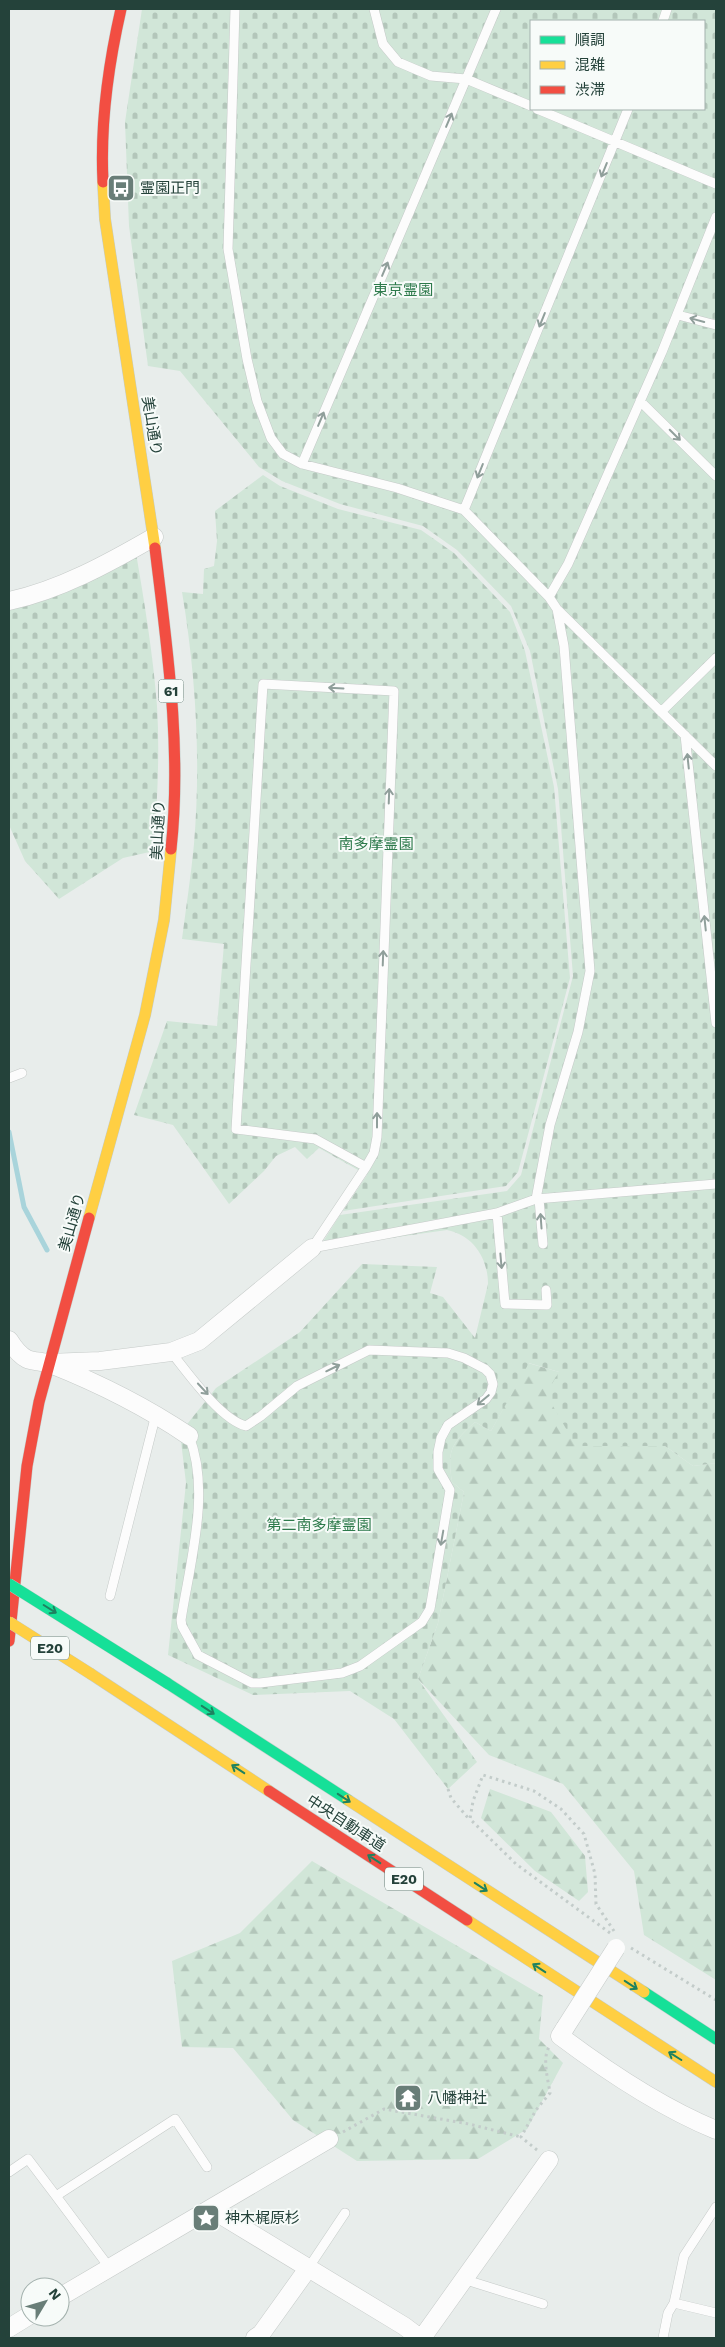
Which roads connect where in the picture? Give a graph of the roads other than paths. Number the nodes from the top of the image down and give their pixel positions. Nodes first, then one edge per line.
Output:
1 (121, 9) edge
2 (234, 9) edge
3 (374, 9) edge
4 (496, 9) edge
5 (466, 79) junction
6 (530, 106) edge
7 (540, 110) edge
8 (628, 110) edge
9 (616, 142) junction
10 (716, 184) edge
11 (716, 217) edge
12 (678, 315) junction
13 (716, 325) edge
14 (640, 401) junction
15 (302, 464) junction
16 (716, 476) edge
17 (464, 510) junction
18 (154, 537) junction
19 (549, 597) junction
20 (9, 601) edge
21 (558, 609) junction
22 (716, 658) edge
23 (661, 712) junction
24 (685, 735) junction
25 (716, 766) edge
26 (716, 1024) edge
27 (22, 1072) dead end
28 (9, 1078) edge
29 (366, 1167) junction
30 (716, 1184) edge
31 (538, 1199) junction
32 (497, 1213) junction
33 (543, 1244) dead end
34 (312, 1248) junction
35 (546, 1290) dead end
36 (9, 1340) edge
37 (171, 1352) junction
38 (48, 1364) junction
39 (156, 1414) junction
40 (189, 1436) joint
41 (9, 1584) edge
42 (110, 1596) dead end
43 (9, 1622) edge
44 (9, 1642) edge
45 (618, 1945) road end
46 (716, 2039) edge
47 (716, 2082) edge
48 (716, 2130) edge
49 (329, 2139) dead end
50 (549, 2160) road end
51 (207, 2167) dead end
52 (9, 2172) edge
53 (56, 2196) junction
54 (716, 2207) edge
55 (211, 2209) junction
56 (345, 2213) dead end
57 (109, 2267) junction
58 (309, 2267) junction
59 (463, 2279) junction
60 (70, 2291) edge
61 (674, 2303) junction
62 (543, 2304) dead end
63 (716, 2313) edge
64 (20, 2321) edge
65 (9, 2328) edge
66 (255, 2338) edge
67 (421, 2338) edge
68 (663, 2338) edge

1 - 18 main road, 美山通り / 61
2 - 15 lane
3 - 5 lane
4 - 5 lane
5 - 6 lane
15 -> 5 lane
7 - 9 lane
8 - 9 lane
9 - 10 lane
9 -> 17 lane
11 - 12 lane
13 -> 12 lane
12 - 14 lane
14 -> 16 lane
14 - 19 lane
15 - 17 lane
17 - 19 lane
18 - 20 street
18 - 38 main road, 美山通り / 61
19 - 21 lane
21 - 23 lane
21 - 31 lane
22 - 23 lane
23 - 24 lane
24 - 25 lane
26 -> 24 lane
27 - 28 lane
29 -> 29 lane
29 - 34 lane
30 - 31 lane
31 - 32 lane
33 -> 31 lane
32 - 34 lane
32 -> 35 lane
34 - 37 street
36 - 38 street
37 - 38 street
37 -> 40 lane
38 - 39 street
38 - 44 main road, 美山通り / 61
39 - 40 street
39 - 42 lane
41 -> 46 main road, 中央自動車道 / E20, bridge
47 -> 43 main road, 中央自動車道 / E20, bridge
45 - 48 street, bridge
49 - 55 street
50 - 59 street
51 - 53 lane
52 - 53 lane
53 - 57 lane
54 - 61 lane
55 - 57 street
55 - 58 street
56 - 58 lane
57 - 60 street
58 - 66 street
58 - 67 street
59 - 62 lane
59 - 67 street
61 - 63 lane
61 - 68 lane
64 - 65 street

